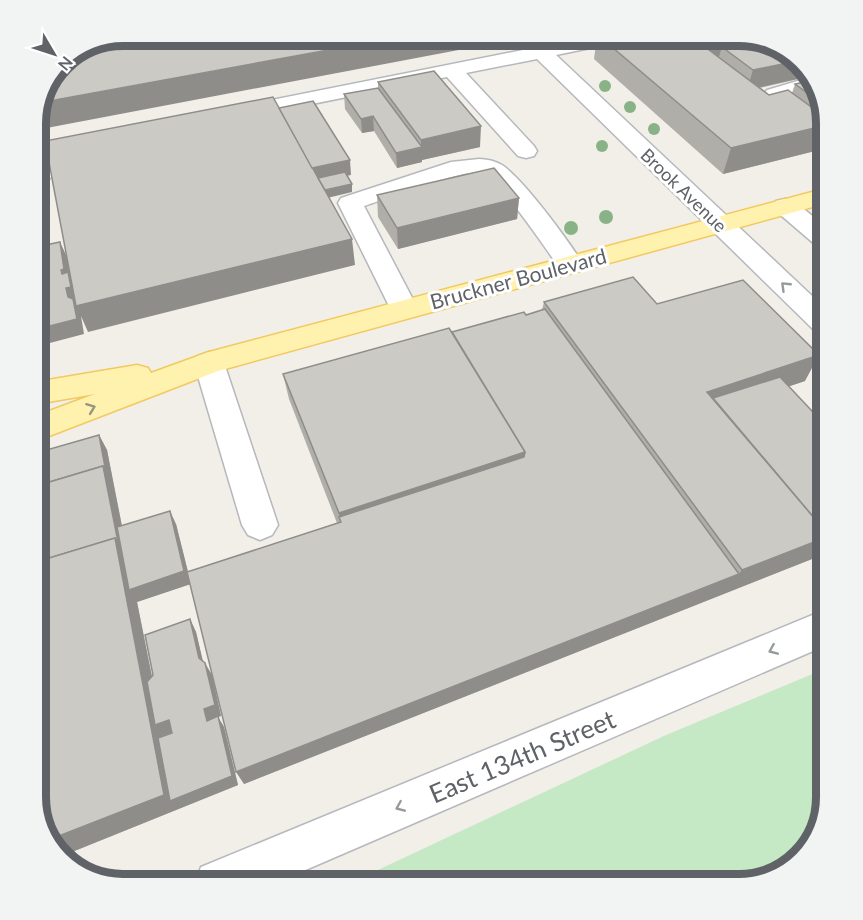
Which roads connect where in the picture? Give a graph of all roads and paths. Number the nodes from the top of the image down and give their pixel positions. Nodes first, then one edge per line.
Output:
1 (567, 47) edge
2 (540, 52) junction
3 (452, 70) junction
4 (806, 85) edge
5 (207, 119) edge
6 (816, 132) edge
7 (113, 137) edge
8 (526, 150) dead end
9 (47, 151) edge
10 (816, 198) edge
11 (785, 206) junction
12 (719, 224) junction
13 (816, 232) edge
14 (570, 264) junction
15 (816, 308) edge
16 (404, 309) junction
17 (209, 363) junction
18 (47, 391) edge
19 (47, 425) edge
20 (260, 525) dead end
21 (816, 632) edge
22 (242, 874) edge

1 - 2 street
2 - 3 street
2 - 12 street, Brook Avenue
3 - 5 street
3 - 8 street
4 - 6 street
7 - 9 street
10 - 11 main road, Bruckner Boulevard
11 - 12 main road, Bruckner Boulevard
11 - 13 street
12 - 14 main road, Bruckner Boulevard
15 -> 12 street, Brook Avenue
14 - 16 main road, Bruckner Boulevard
14 - 16 street
16 - 17 main road, Bruckner Boulevard
17 - 18 main road, Bruckner Boulevard
19 -> 17 main road, Bruckner Boulevard
17 - 20 street
21 -> 22 street, East 134th Street

